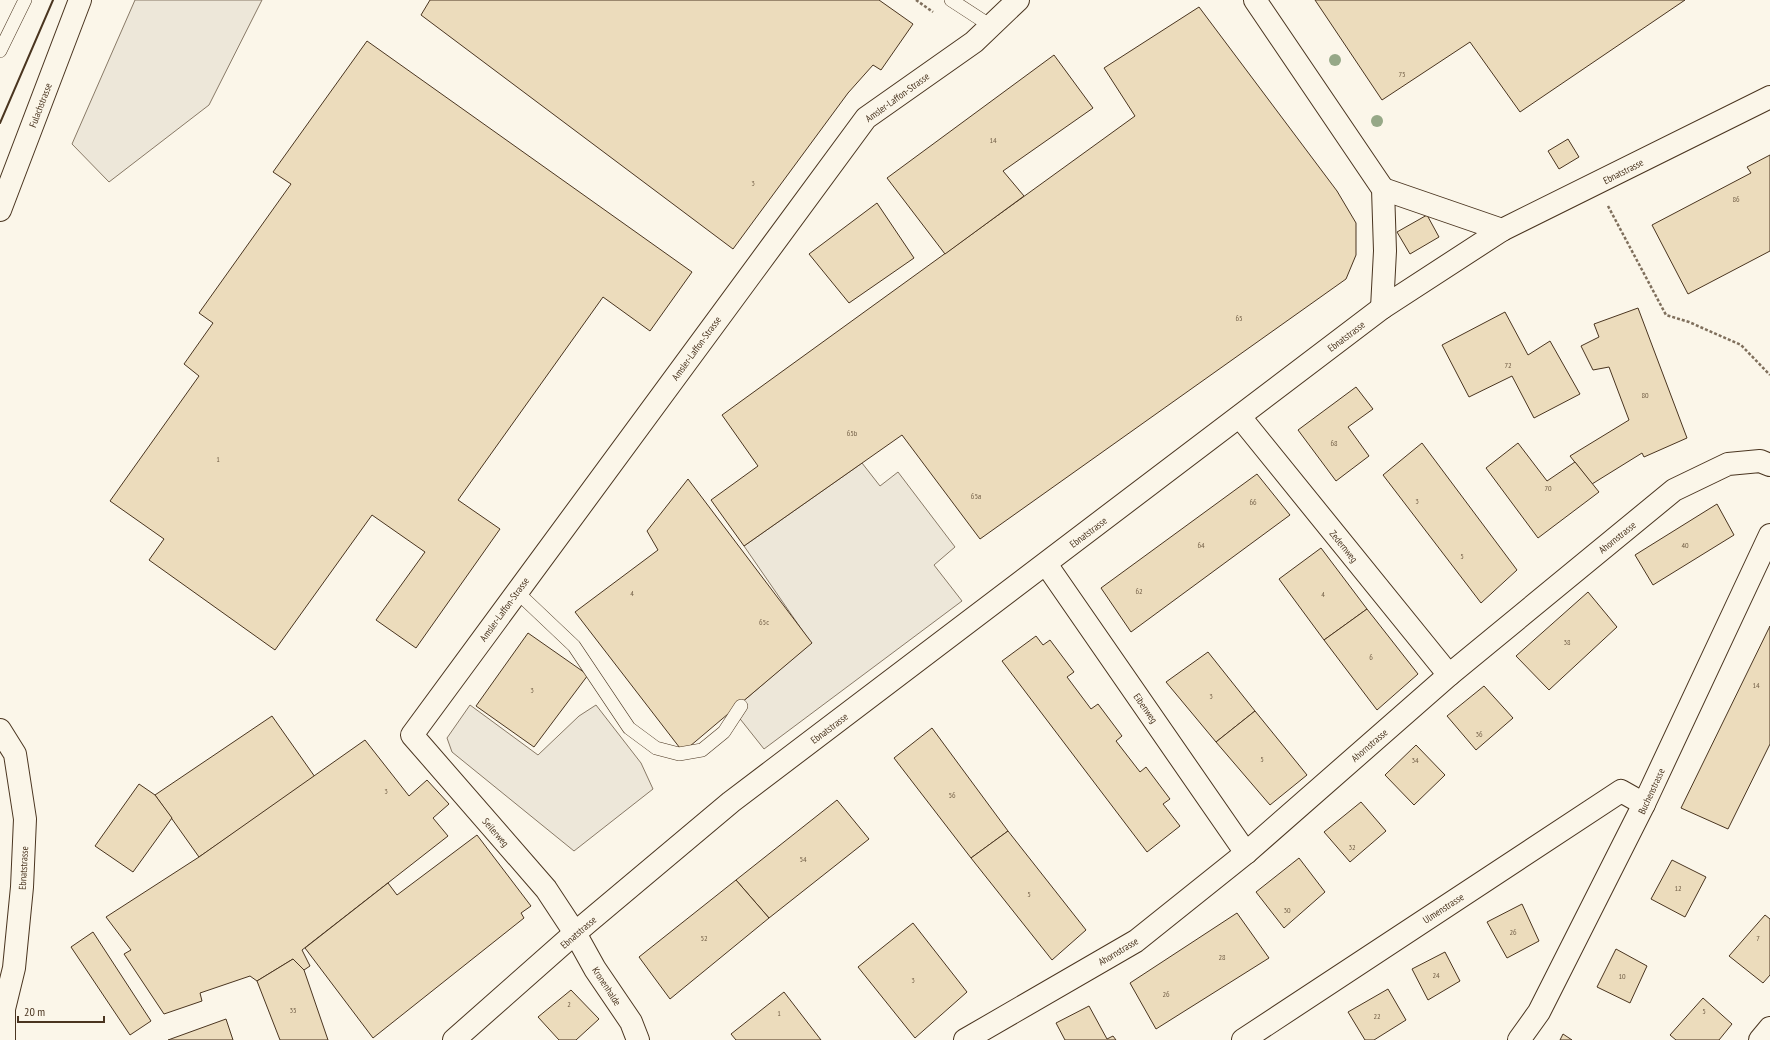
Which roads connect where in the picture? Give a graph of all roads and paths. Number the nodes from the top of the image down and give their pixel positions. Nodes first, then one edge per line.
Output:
1 (25, 0) edge
2 (80, 0) edge
3 (951, 0) edge
4 (1018, 0) edge
5 (1255, 0) edge
6 (991, 26) junction
7 (0, 51) edge
8 (1770, 97) edge
9 (1596, 184) junction
10 (1383, 189) junction
11 (0, 210) edge
12 (1502, 230) junction
13 (1382, 308) junction
14 (1770, 375) edge
15 (1240, 417) junction
16 (1770, 465) edge
17 (1770, 534) edge
18 (1046, 564) junction
19 (517, 592) junction
20 (1449, 675) junction
21 (741, 706) dead end
22 (0, 730) edge
23 (412, 735) joint
24 (1644, 804) junction
25 (1246, 853) junction
26 (575, 933) junction
27 (2, 1003) edge
28 (1770, 1028) edge
29 (4, 1040) edge
30 (454, 1040) edge
31 (638, 1040) edge
32 (965, 1040) edge
33 (1243, 1040) edge
34 (1519, 1040) edge
35 (1760, 1040) edge

1 - 7 lane
2 - 11 street, Fulachstrasse
3 - 6 lane
4 - 6 street, Amsler-Laffon-Strasse
5 - 10 street
6 - 19 street, Amsler-Laffon-Strasse
8 - 9 street, Ebnatstrasse
9 - 12 street, Ebnatstrasse
9 - 14 path
10 - 12 street
10 - 13 street
12 - 13 street, Ebnatstrasse
13 - 15 street, Ebnatstrasse
15 - 18 street, Ebnatstrasse
15 - 20 street, Zedernweg
16 - 20 street, Ahornstrasse
17 - 24 street, Buchenstrasse
18 - 25 street, Eibenweg
18 - 26 street, Ebnatstrasse
19 - 21 lane
19 - 23 street, Amsler-Laffon-Strasse
20 - 25 street, Ahornstrasse
22 - 27 street, Ebnatstrasse
23 - 26 street, Seilerweg
24 - 33 street, Ulmenstrasse
24 - 34 street, Buchenstrasse
25 - 32 street, Ahornstrasse
26 - 30 street, Ebnatstrasse
26 - 31 street, Kronenhalde
27 - 29 street, Ebnatstrasse
28 - 35 street

